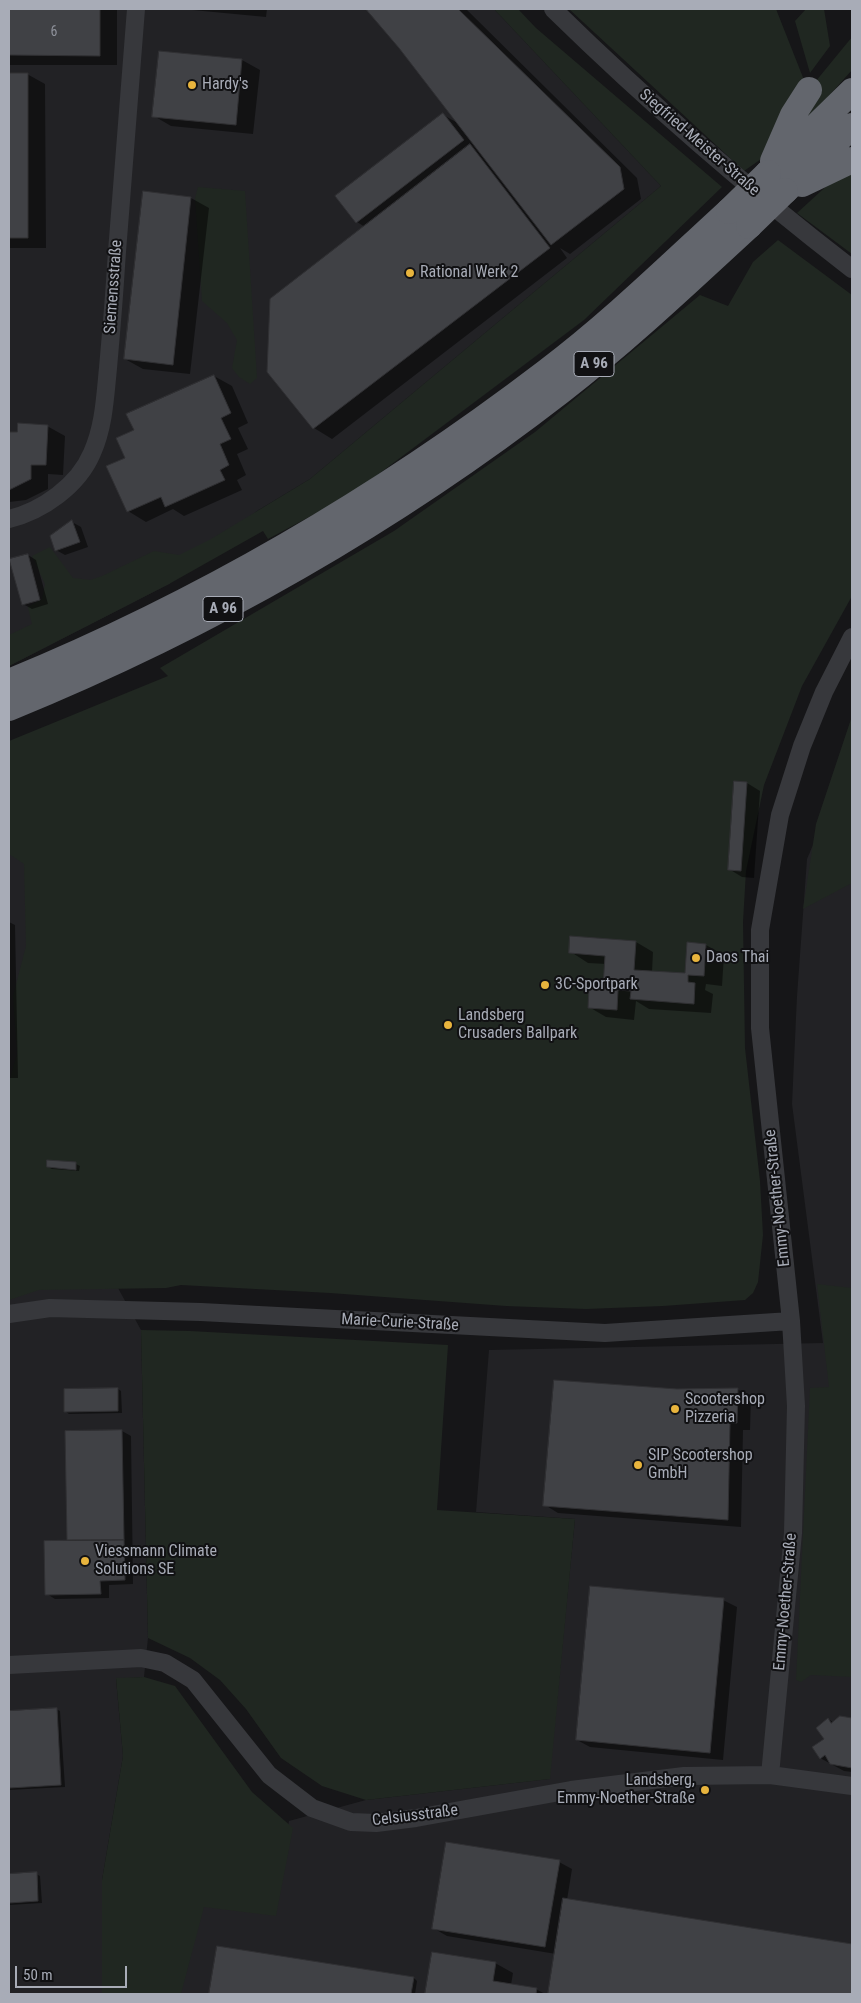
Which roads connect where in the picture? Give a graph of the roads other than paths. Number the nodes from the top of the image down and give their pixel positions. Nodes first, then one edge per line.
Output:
1 (136, 9) edge
2 (552, 9) edge
3 (809, 90) dead end
4 (852, 91) edge
5 (852, 126) edge
6 (852, 160) edge
7 (777, 182) junction
8 (739, 218) junction
9 (852, 269) edge
10 (9, 519) edge
11 (852, 637) edge
12 (9, 682) edge
13 (9, 708) edge
14 (9, 1314) edge
15 (791, 1321) junction
16 (9, 1665) edge
17 (770, 1775) junction
18 (852, 1786) edge

1 - 10 street, Siemensstraße
2 - 9 street, Siegfried-Meister-Straße
3 - 7 highway
4 - 7 highway, A 96
5 - 7 highway, A 96
6 - 7 highway
7 - 8 highway, A 96, bridge
8 - 12 highway, A 96
8 - 13 highway, A 96
11 - 15 street, Emmy-Noether-Straße
14 - 15 street, Marie-Curie-Straße
15 - 17 street, Emmy-Noether-Straße
16 - 17 street, Celsiusstraße
17 - 18 street, Celsiusstraße

